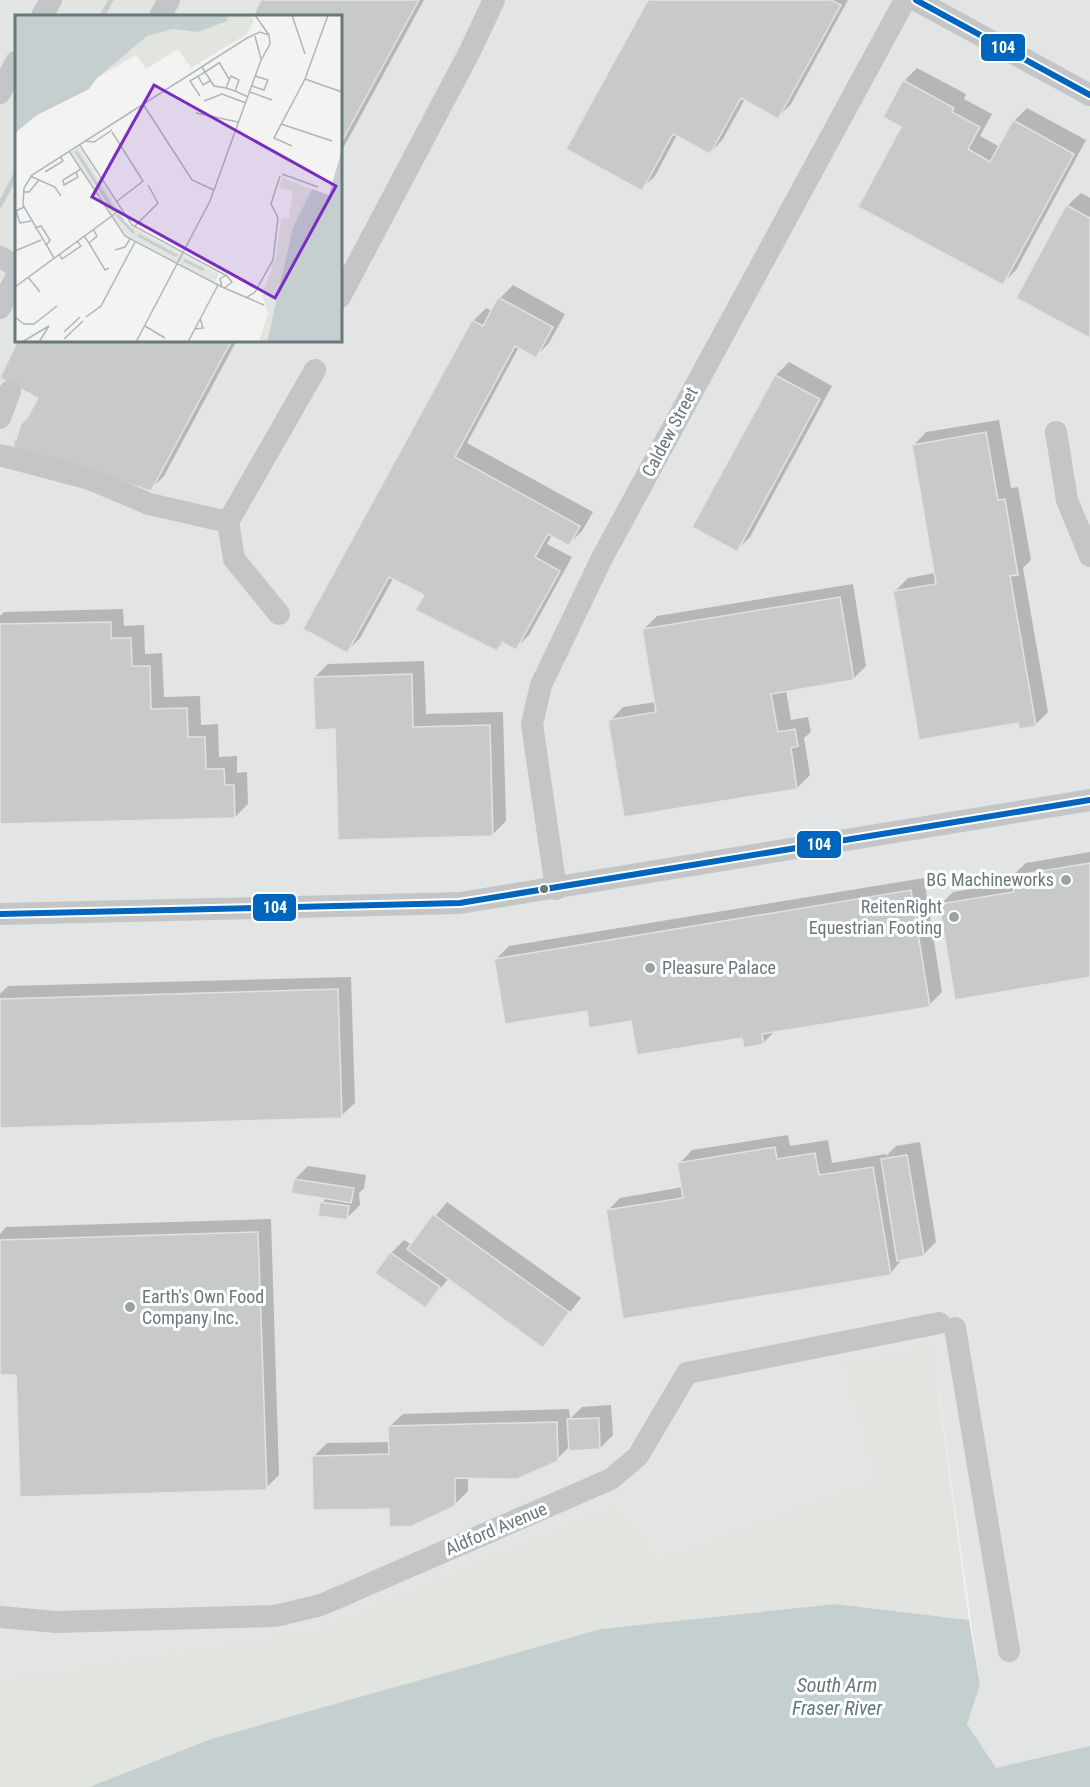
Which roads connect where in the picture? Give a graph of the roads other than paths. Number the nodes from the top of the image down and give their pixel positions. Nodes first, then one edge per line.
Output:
1 (51, 0) edge
2 (169, 0) edge
3 (494, 0) edge
4 (905, 0) edge
5 (915, 0) edge
6 (43, 15) edge
7 (161, 15) edge
8 (15, 64) edge
9 (0, 93) edge
10 (1090, 95) edge
11 (0, 257) edge
12 (15, 265) edge
13 (15, 280) edge
14 (342, 293) edge
15 (0, 308) edge
16 (315, 370) dead end
17 (10, 391) dead end
18 (0, 418) edge
19 (1056, 432) dead end
20 (0, 455) edge
21 (228, 522) junction
22 (1090, 556) edge
23 (279, 614) dead end
24 (1090, 800) edge
25 (556, 889) junction
26 (0, 914) edge
27 (0, 1617) edge
28 (1009, 1651) dead end

1 - 6 street
2 - 7 street
3 - 14 street
4 - 25 street, Caldew Street
5 - 10 street
8 - 9 street
11 - 12 street
13 - 15 street
16 - 21 street
17 - 18 street
19 - 22 street
20 - 21 street
21 - 23 street
24 - 25 street
25 - 26 street
27 - 28 street, Aldford Avenue

